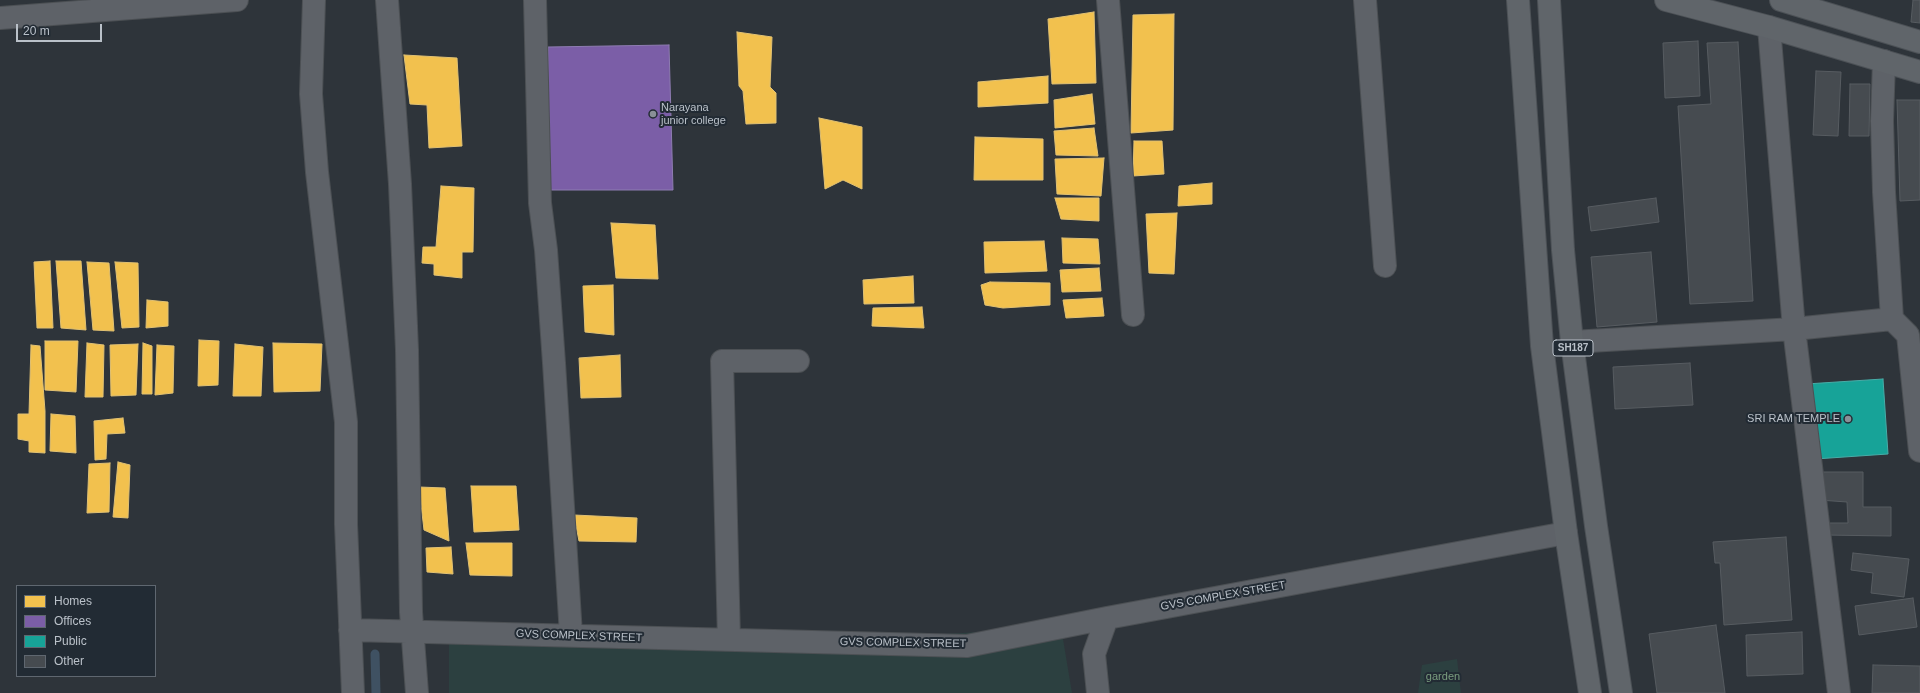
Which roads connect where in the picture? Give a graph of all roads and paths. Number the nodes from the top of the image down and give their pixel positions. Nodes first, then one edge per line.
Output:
1 (237, 0) edge
2 (314, 0) edge
3 (387, 0) edge
4 (535, 0) edge
5 (1108, 0) edge
6 (1365, 0) edge
7 (1518, 0) edge
8 (1549, 0) edge
9 (1666, 0) edge
10 (1781, 0) edge
11 (1805, 4) edge
12 (0, 18) edge
13 (1769, 27) junction
14 (1920, 42) edge
15 (1884, 61) junction
16 (1920, 72) edge
17 (1385, 266) dead end
18 (1133, 315) dead end
19 (1892, 319) junction
20 (1794, 329) junction
21 (1572, 342) junction
22 (798, 362) dead end
23 (1920, 451) edge
24 (1566, 533) junction
25 (1107, 618) junction
26 (350, 630) junction
27 (412, 631) junction
28 (572, 635) junction
29 (729, 640) junction
30 (353, 693) edge
31 (417, 693) edge
32 (1098, 693) edge
33 (1590, 693) edge
34 (1621, 693) edge
35 (1839, 693) edge

1 - 12 street
2 - 26 street
3 - 27 street
4 - 28 street
5 - 18 street
6 - 17 street
7 - 24 main road, SH187
8 - 21 main road, SH187
9 - 13 main road
10 - 11 main road
11 - 14 main road
13 - 15 main road
13 - 20 street
15 - 16 main road
15 - 19 street
19 - 20 street
19 - 23 street
20 - 21 street
20 - 35 street
21 - 34 main road, SH187
22 - 29 street
24 - 25 street, GVS COMPLEX STREET
24 - 33 main road, SH187
25 - 29 street, GVS COMPLEX STREET
25 - 32 street
26 - 27 street, GVS COMPLEX STREET
26 - 30 street
27 - 28 street, GVS COMPLEX STREET
27 - 31 street
28 - 29 street, GVS COMPLEX STREET

